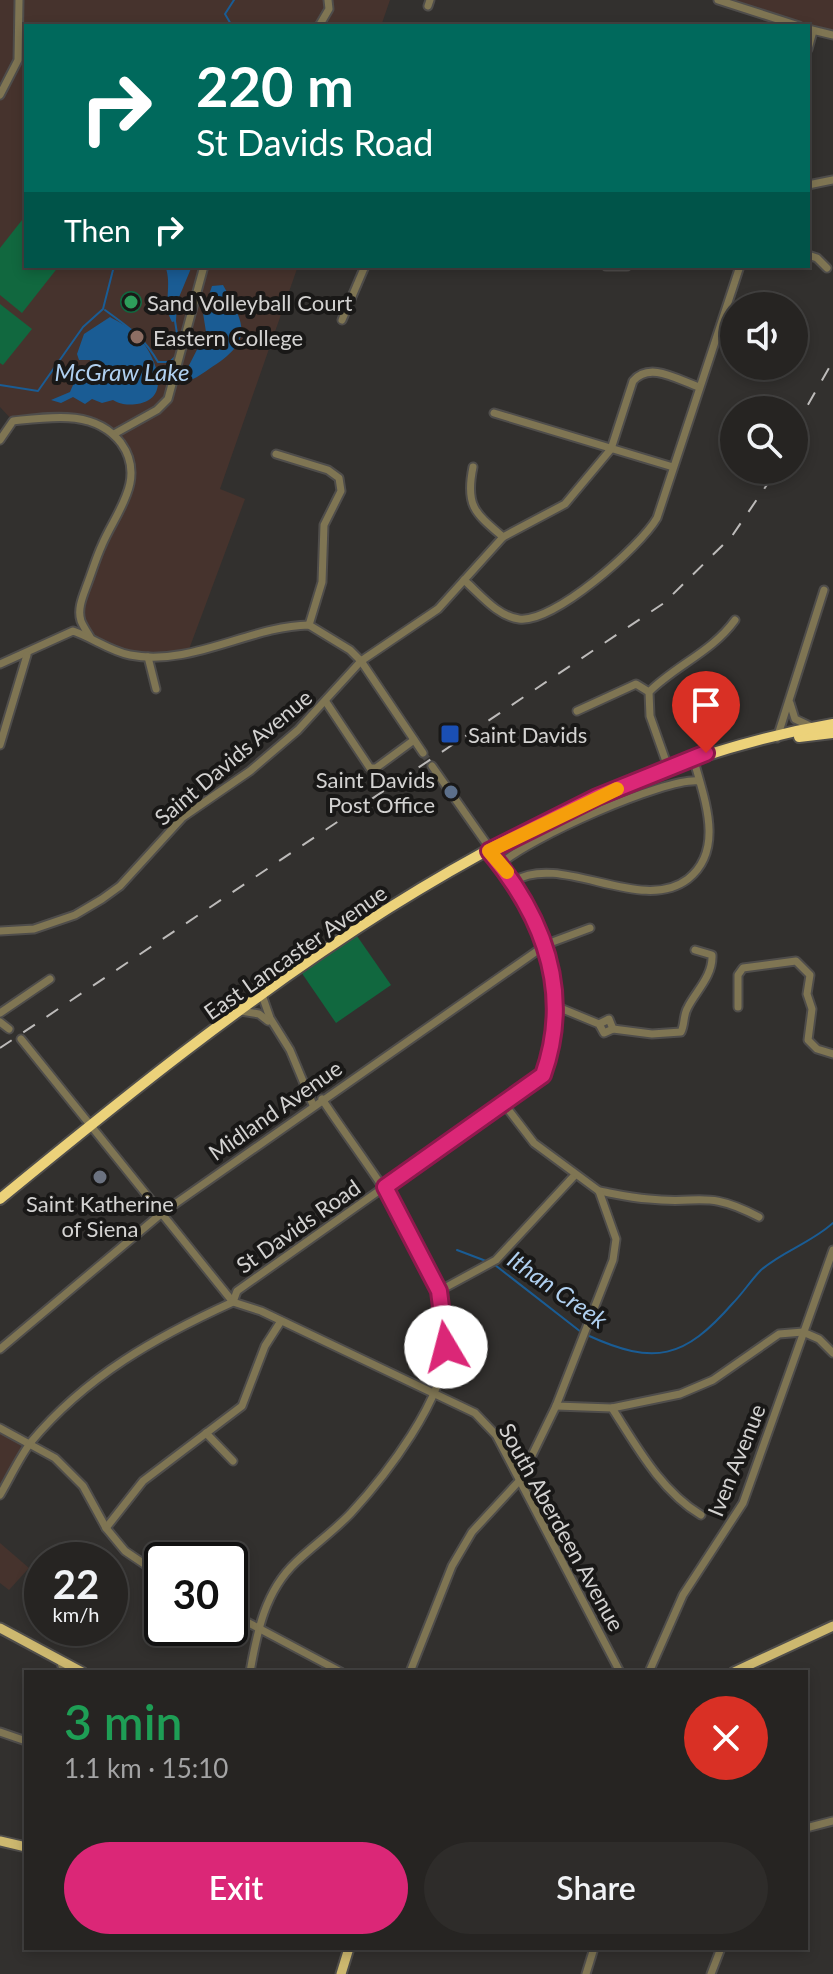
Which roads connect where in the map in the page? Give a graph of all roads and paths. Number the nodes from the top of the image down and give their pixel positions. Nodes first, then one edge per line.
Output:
1 (19, 0) edge
2 (328, 0) edge
3 (718, 0) edge
4 (320, 24) edge
5 (793, 24) edge
6 (811, 30) edge
7 (833, 35) edge
8 (0, 95) edge
9 (833, 180) edge
10 (810, 185) edge
11 (810, 256) edge
12 (203, 268) edge
13 (364, 268) edge
14 (739, 268) edge
15 (827, 268) dead end
16 (342, 320) dead end
17 (699, 387) junction
18 (494, 413) dead end
19 (114, 434) junction
20 (0, 440) edge
21 (611, 449) junction
22 (276, 454) dead end
23 (473, 467) dead end
24 (673, 467) junction
25 (503, 537) junction
26 (464, 580) junction
27 (824, 590) dead end
28 (80, 620) junction
29 (735, 620) dead end
30 (309, 625) junction
31 (73, 631) junction
32 (91, 638) junction
33 (27, 655) junction
34 (148, 657) junction
35 (361, 661) junction
36 (0, 664) edge
37 (156, 689) dead end
38 (649, 692) junction
39 (790, 701) junction
40 (326, 702) junction
41 (577, 711) dead end
42 (833, 724) edge
43 (814, 727) junction
44 (833, 733) edge
45 (777, 738) junction
46 (414, 740) junction
47 (0, 745) edge
48 (423, 753) tunnel mouth
49 (693, 757) junction
50 (432, 766) tunnel mouth
51 (668, 767) junction
52 (699, 781) junction
53 (489, 851) junction
54 (501, 864) junction
55 (514, 881) junction
56 (590, 928) dead end
57 (0, 931) edge
58 (547, 944) junction
59 (695, 950) dead end
60 (50, 979) dead end
61 (262, 995) junction
62 (553, 1005) junction
63 (738, 1007) dead end
64 (241, 1011) junction
65 (0, 1013) edge
66 (0, 1022) edge
67 (275, 1028) junction
68 (9, 1029) dead end
69 (21, 1039) dead end
70 (833, 1054) edge
71 (322, 1099) junction
72 (504, 1104) junction
73 (313, 1105) junction
74 (92, 1126) junction
75 (574, 1176) junction
76 (385, 1187) junction
77 (599, 1191) junction
78 (0, 1199) edge
79 (162, 1213) junction
80 (759, 1217) dead end
81 (833, 1250) edge
82 (439, 1291) junction
83 (233, 1302) junction
84 (281, 1321) junction
85 (803, 1332) junction
86 (0, 1349) edge
87 (833, 1353) edge
88 (434, 1394) junction
89 (556, 1406) junction
90 (612, 1408) junction
91 (0, 1428) edge
92 (206, 1433) junction
93 (29, 1444) junction
94 (233, 1461) dead end
95 (520, 1480) junction
96 (0, 1495) edge
97 (701, 1515) dead end
98 (106, 1528) junction
99 (144, 1564) edge
100 (248, 1624) edge
101 (833, 1626) edge
102 (0, 1628) edge
103 (257, 1630) junction
104 (60, 1660) junction
105 (63, 1670) edge
106 (78, 1670) edge
107 (250, 1670) edge
108 (337, 1670) edge
109 (411, 1670) edge
110 (619, 1670) edge
111 (650, 1670) edge
112 (738, 1670) edge
113 (0, 1732) edge
114 (24, 1740) edge
115 (833, 1821) edge
116 (808, 1827) edge
117 (0, 1841) edge
118 (24, 1847) edge
119 (348, 1950) edge
120 (593, 1950) edge
121 (720, 1950) edge
122 (341, 1974) edge
123 (586, 1974) edge
124 (711, 1974) edge

1 - 8 street
2 - 4 street
3 - 5 street
6 - 7 street
9 - 10 street
11 - 15 street
12 - 19 street
13 - 16 street
14 - 17 street
17 - 21 street
17 - 24 street
18 - 21 street
19 - 20 street
19 - 28 street
21 - 24 street
21 - 25 street, Saint Davids Avenue
22 - 30 street
23 - 25 street
24 - 26 street
25 - 26 street, Saint Davids Avenue
26 - 35 street, Saint Davids Avenue
27 - 39 street
28 - 31 street
28 - 32 street
29 - 38 street
30 - 34 street
30 - 35 street
31 - 32 street
31 - 33 street
32 - 34 street
33 - 36 street
33 - 47 street
34 - 37 street
35 - 40 street, Saint Davids Avenue
35 - 46 street
38 - 41 street
38 - 51 street
39 - 43 street
39 - 45 street
40 - 46 street
40 - 57 street, Saint Davids Avenue
42 - 43 highway, East Lancaster Avenue
43 - 45 highway, East Lancaster Avenue
44 - 45 highway, East Lancaster Avenue
45 - 49 highway, East Lancaster Avenue
46 - 48 street
49 - 51 highway, East Lancaster Avenue
49 - 52 street
50 - 53 street, St Davids Road
51 - 53 highway, East Lancaster Avenue
52 - 54 street
52 - 55 street
53 - 54 street, St Davids Road
53 - 61 highway, East Lancaster Avenue
54 - 55 street, St Davids Road
55 - 58 street, St Davids Road
56 - 58 street, Midland Avenue
58 - 62 street, St Davids Road
58 - 71 street, Midland Avenue
59 - 62 street
60 - 65 street
61 - 64 highway, East Lancaster Avenue
61 - 67 street
62 - 72 street, St Davids Road
63 - 70 street
64 - 67 street
64 - 74 highway, East Lancaster Avenue
66 - 68 street
67 - 73 street
69 - 74 street, South Aberdeen Avenue
71 - 73 street, Midland Avenue
71 - 76 street
72 - 75 street
72 - 76 street, St Davids Road
73 - 79 street, Midland Avenue
74 - 78 highway, East Lancaster Avenue
74 - 79 street, South Aberdeen Avenue
75 - 77 street
75 - 82 street
76 - 82 street
76 - 83 street, St Davids Road
77 - 80 street
77 - 89 street
79 - 83 street, South Aberdeen Avenue
79 - 86 street, Midland Avenue
81 - 85 street, Iven Avenue
82 - 88 street
83 - 84 street, South Aberdeen Avenue
83 - 93 street
84 - 88 street, South Aberdeen Avenue
84 - 92 street
85 - 87 street
85 - 90 street
85 - 111 street, Iven Avenue
88 - 95 street, South Aberdeen Avenue
88 - 103 street
89 - 90 street
89 - 95 street
90 - 97 street
91 - 93 street
92 - 94 street
92 - 98 street
93 - 96 street
93 - 98 street
95 - 109 street
95 - 110 street, South Aberdeen Avenue
98 - 99 street
100 - 103 street
101 - 112 main road
102 - 104 main road
103 - 107 street
103 - 108 street
104 - 105 street
104 - 106 main road
113 - 114 street
115 - 116 street
117 - 118 main road
119 - 122 main road
120 - 123 street
121 - 124 street

